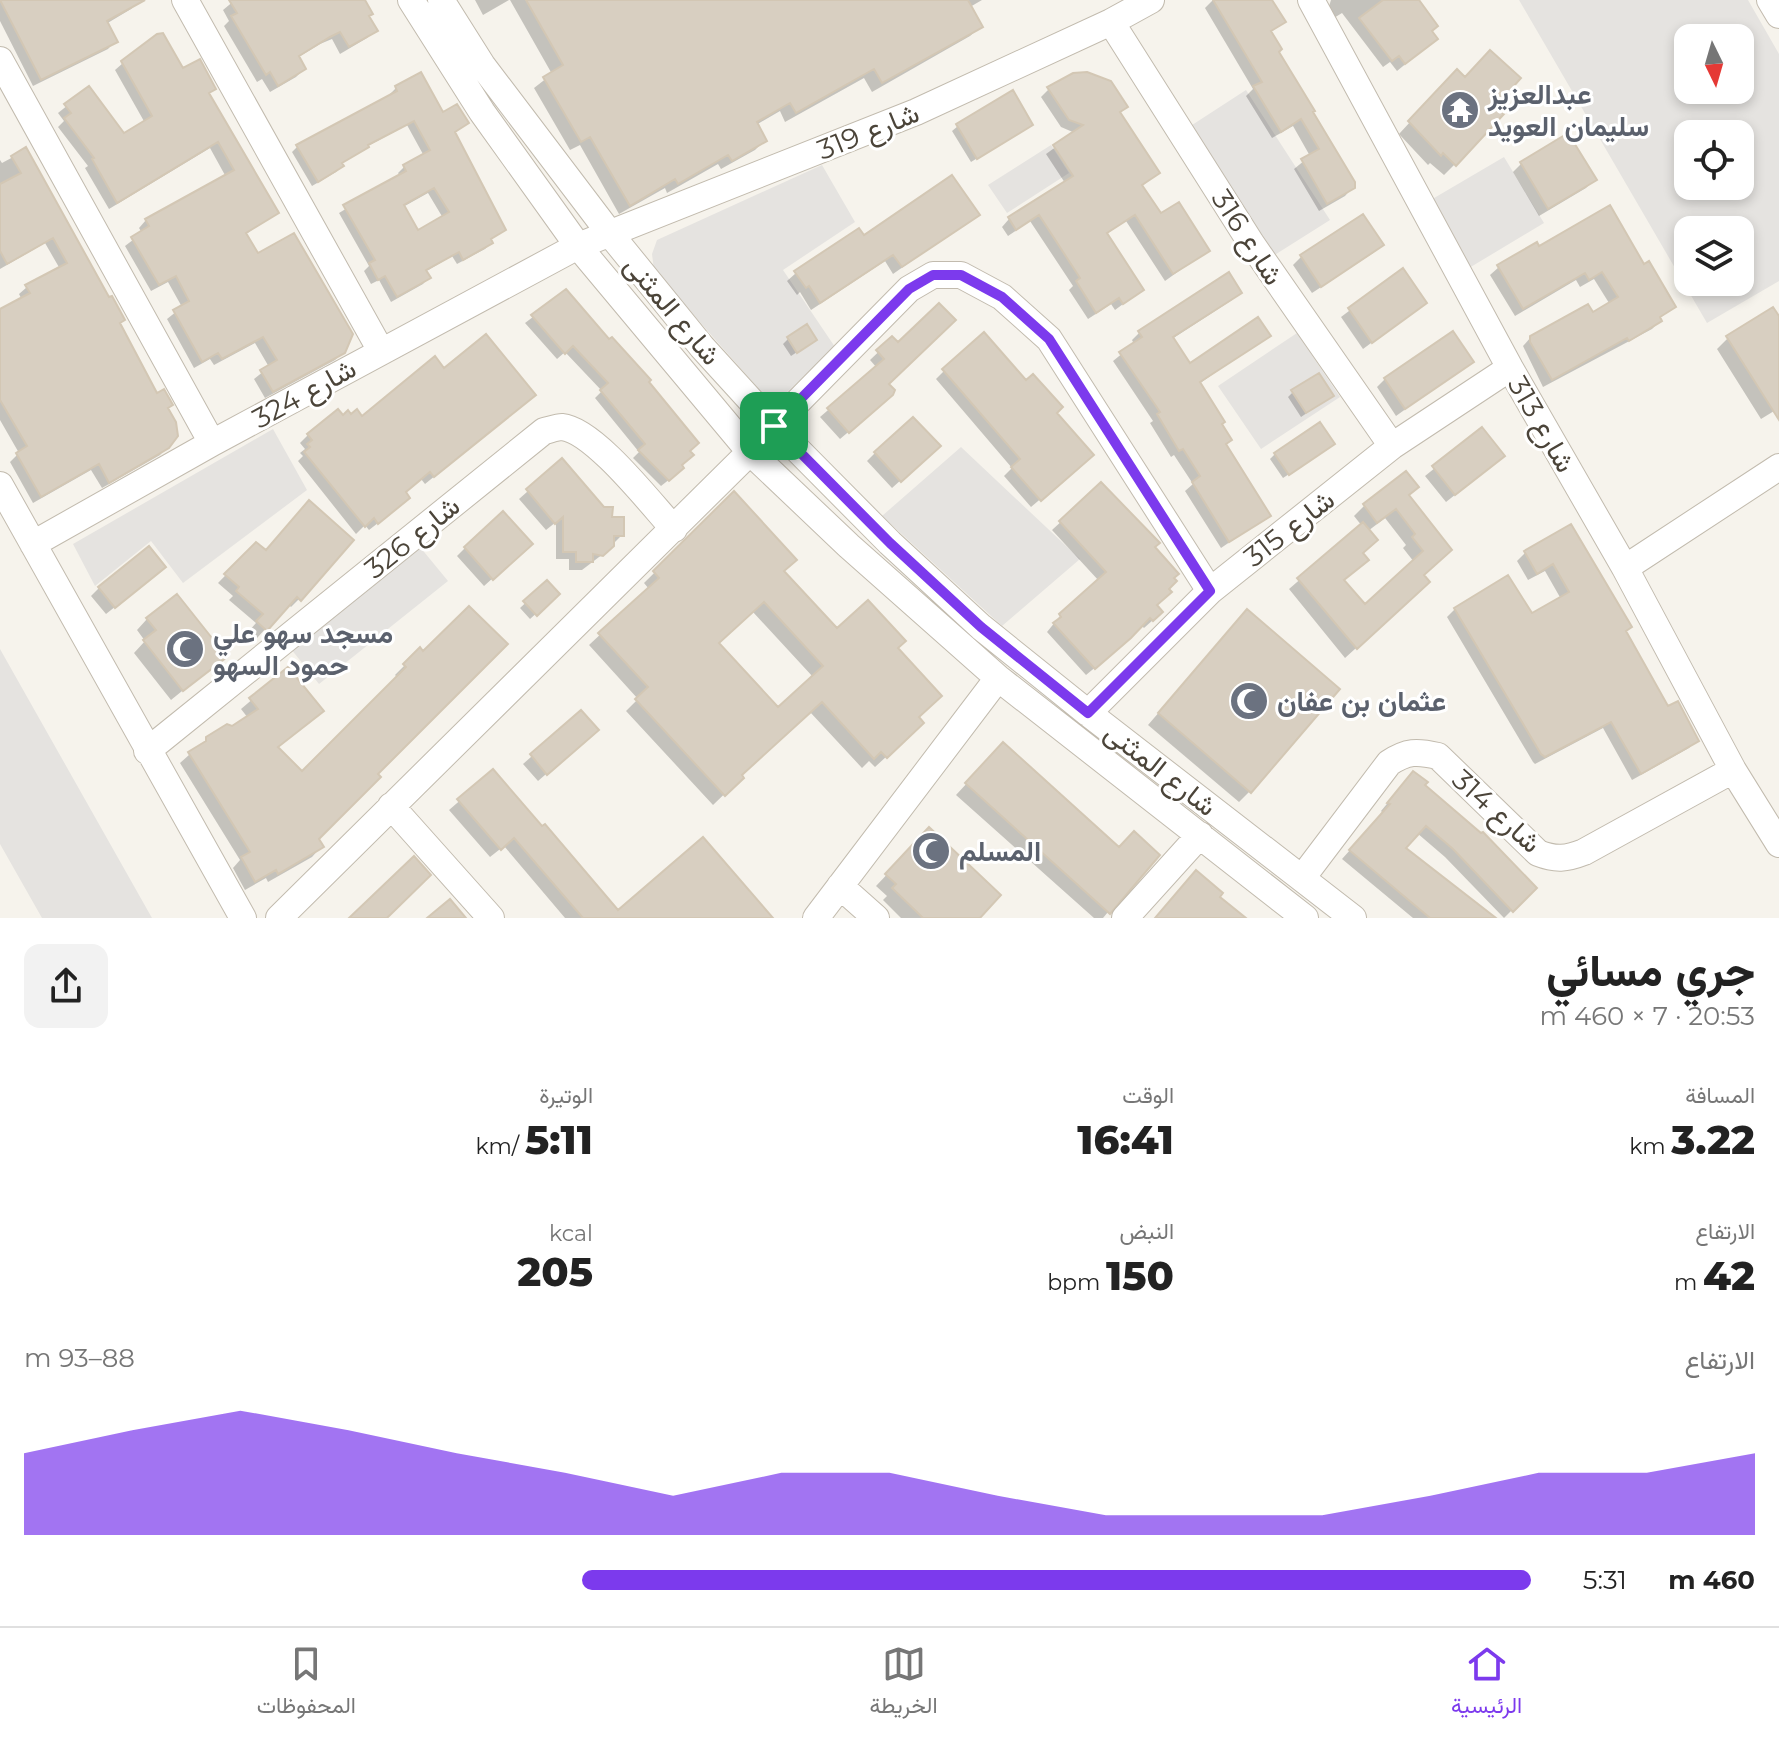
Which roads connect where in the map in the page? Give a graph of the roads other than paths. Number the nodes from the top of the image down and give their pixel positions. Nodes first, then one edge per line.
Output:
1 (185, 0) edge
2 (411, 0) edge
3 (441, 0) edge
4 (1151, 0) edge
5 (1311, 0) edge
6 (1770, 0) edge
7 (1779, 15) edge
8 (1111, 22) junction
9 (0, 60) edge
10 (611, 235) junction
11 (578, 246) junction
12 (381, 351) junction
13 (1510, 368) junction
14 (774, 426) junction
15 (212, 443) junction
16 (1392, 446) junction
17 (750, 452) junction
18 (1778, 468) edge
19 (0, 485) edge
20 (674, 529) junction
21 (33, 544) junction
22 (1625, 568) junction
23 (1210, 591) junction
24 (998, 678) junction
25 (1088, 713) junction
26 (147, 751) junction
27 (1733, 770) junction
28 (391, 806) junction
29 (1200, 835) junction
30 (1779, 844) edge
31 (1302, 878) junction
32 (840, 886) junction
33 (243, 918) edge
34 (279, 918) edge
35 (491, 918) edge
36 (816, 918) edge
37 (876, 918) edge
38 (1125, 918) edge
39 (1305, 918) edge
40 (1353, 918) edge

1 - 12 street
2 - 11 street, شارع المثنى
3 - 10 street, شارع المثنى
4 - 8 street, شارع 319
5 - 13 street, شارع 313
6 - 7 street
8 - 10 street, شارع 319
8 - 16 street, شارع 316
9 - 15 street
10 - 11 street, شارع 319
10 - 14 street, شارع المثنى
11 - 12 street, شارع 324
11 - 17 street, شارع المثنى
12 - 15 street, شارع 324
13 - 16 street, شارع 315
13 - 22 street, شارع 313
14 - 23 street
14 - 25 street, شارع المثنى
15 - 21 street, شارع 324
16 - 23 street, شارع 315
17 - 20 street
17 - 24 street, شارع المثنى
18 - 22 street
19 - 21 street
20 - 26 street, شارع 326
20 - 28 street
21 - 26 street
22 - 27 street, شارع 313
23 - 25 street, شارع 315
24 - 29 street, شارع المثنى
24 - 32 street
25 - 31 street, شارع المثنى
26 - 33 street
27 - 30 street, شارع 313
27 - 31 street, شارع 314
28 - 34 street
28 - 35 street
29 - 38 street
29 - 39 street, شارع المثنى
31 - 40 street, شارع المثنى
32 - 36 street
32 - 37 street

